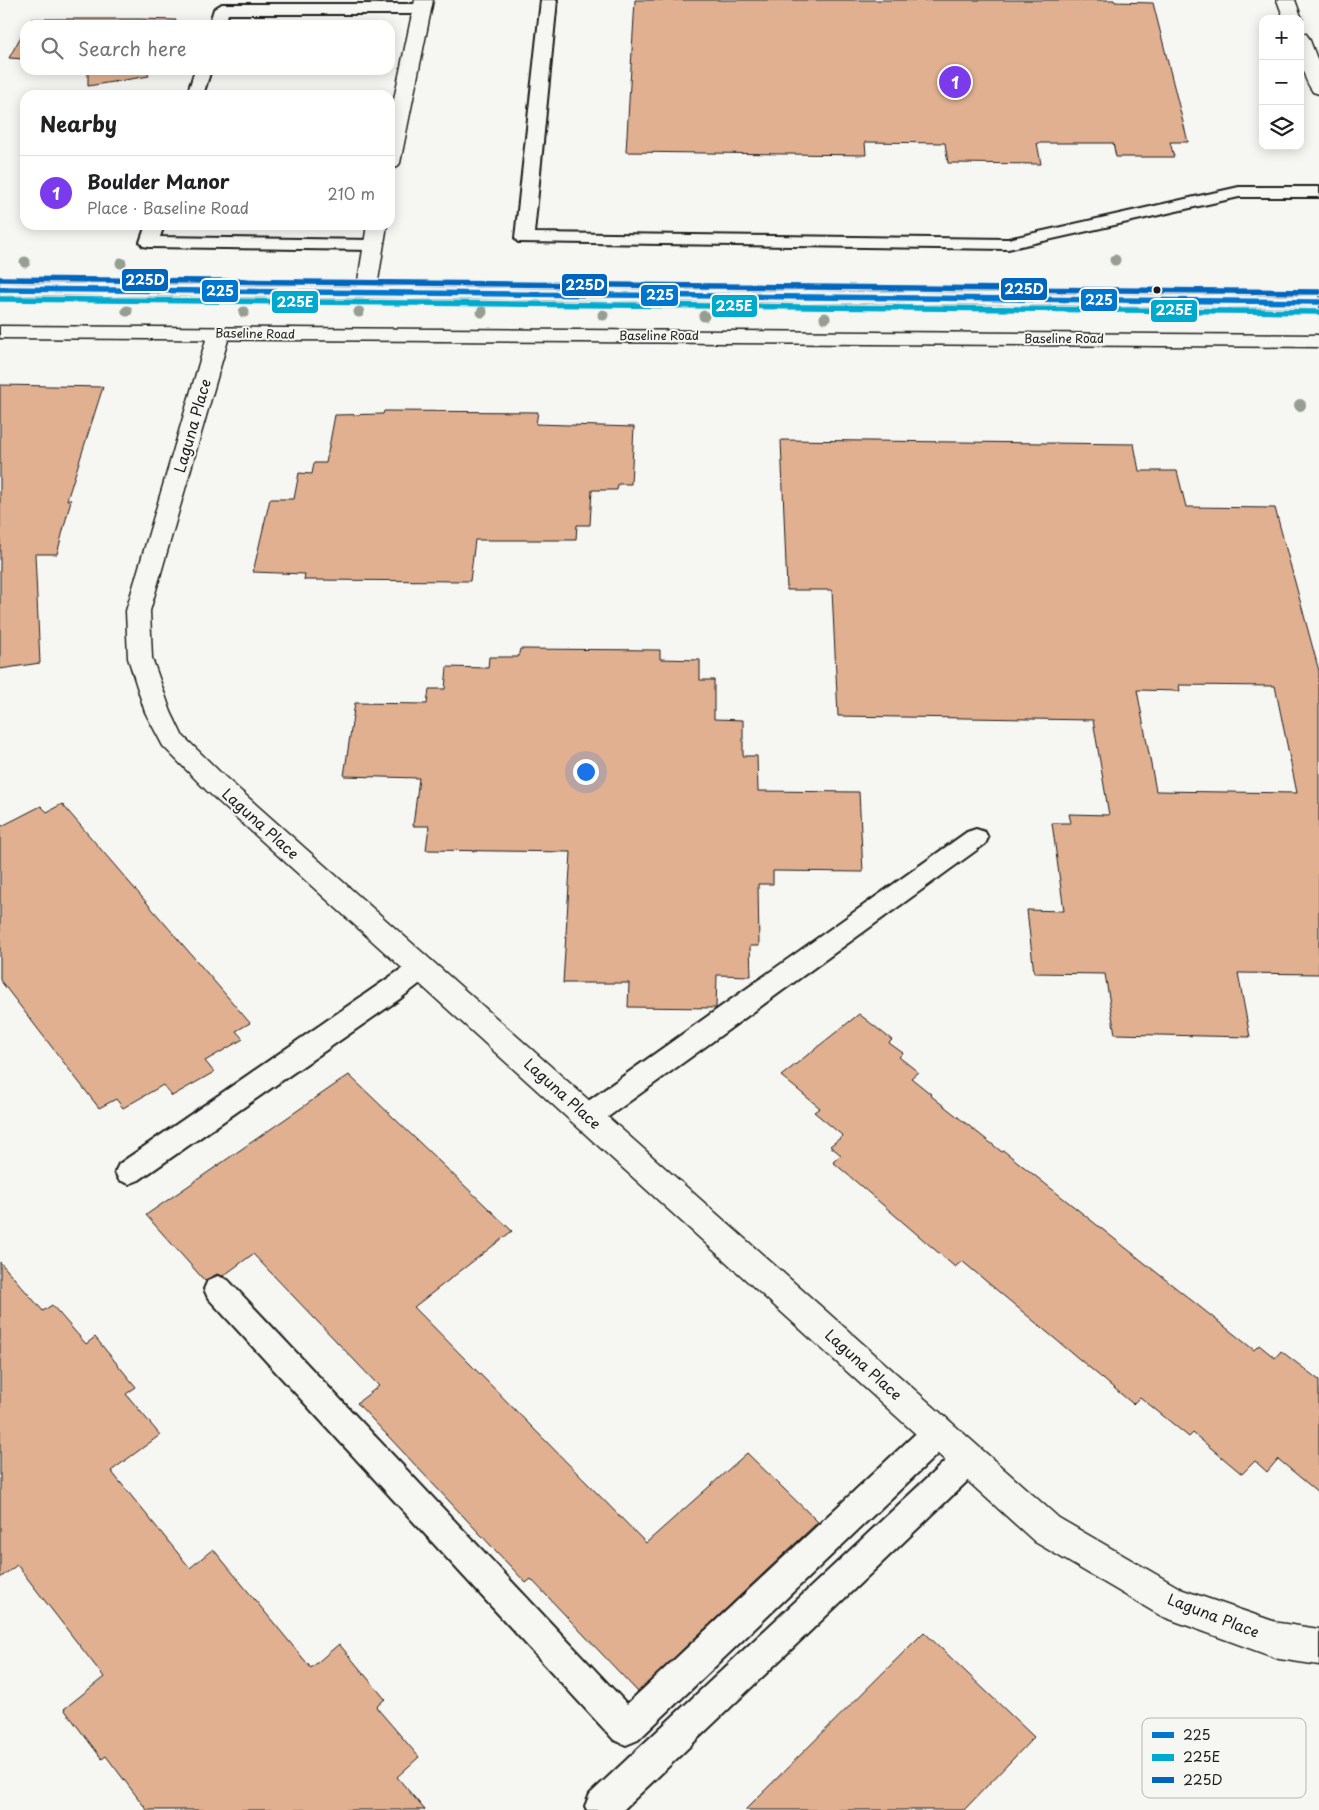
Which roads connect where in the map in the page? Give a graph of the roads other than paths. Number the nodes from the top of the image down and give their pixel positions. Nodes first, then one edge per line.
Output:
1 (549, 0) edge
2 (1286, 0) edge
3 (424, 5) edge
4 (1292, 15) edge
5 (219, 20) edge
6 (1304, 49) edge
7 (201, 75) edge
8 (1319, 88) edge
9 (197, 90) edge
10 (395, 140) edge
11 (1319, 192) edge
12 (153, 230) edge
13 (376, 230) edge
14 (373, 245) junction
15 (0, 289) edge
16 (366, 293) junction
17 (1319, 302) edge
18 (0, 332) edge
19 (219, 333) junction
20 (1319, 341) edge
21 (976, 838) dead end
22 (422, 968) junction
23 (587, 1117) junction
24 (128, 1172) dead end
25 (218, 1289) dead end
26 (939, 1432) junction
27 (968, 1460) junction
28 (1319, 1647) edge
29 (606, 1810) edge

1 - 11 lane
2 - 4 main road
3 - 5 lane
3 - 10 main road
6 - 8 main road
7 - 9 lane
12 - 14 lane
13 - 14 main road
14 - 16 main road
15 - 16 main road
16 - 17 main road
18 - 19 main road, Baseline Road
19 - 20 main road, Baseline Road
19 - 22 main road, Laguna Place
21 - 23 lane
22 - 23 main road, Laguna Place
22 - 24 lane
23 - 26 main road, Laguna Place
25 - 26 lane
26 - 27 main road, Laguna Place
27 - 28 main road, Laguna Place
27 - 29 lane

